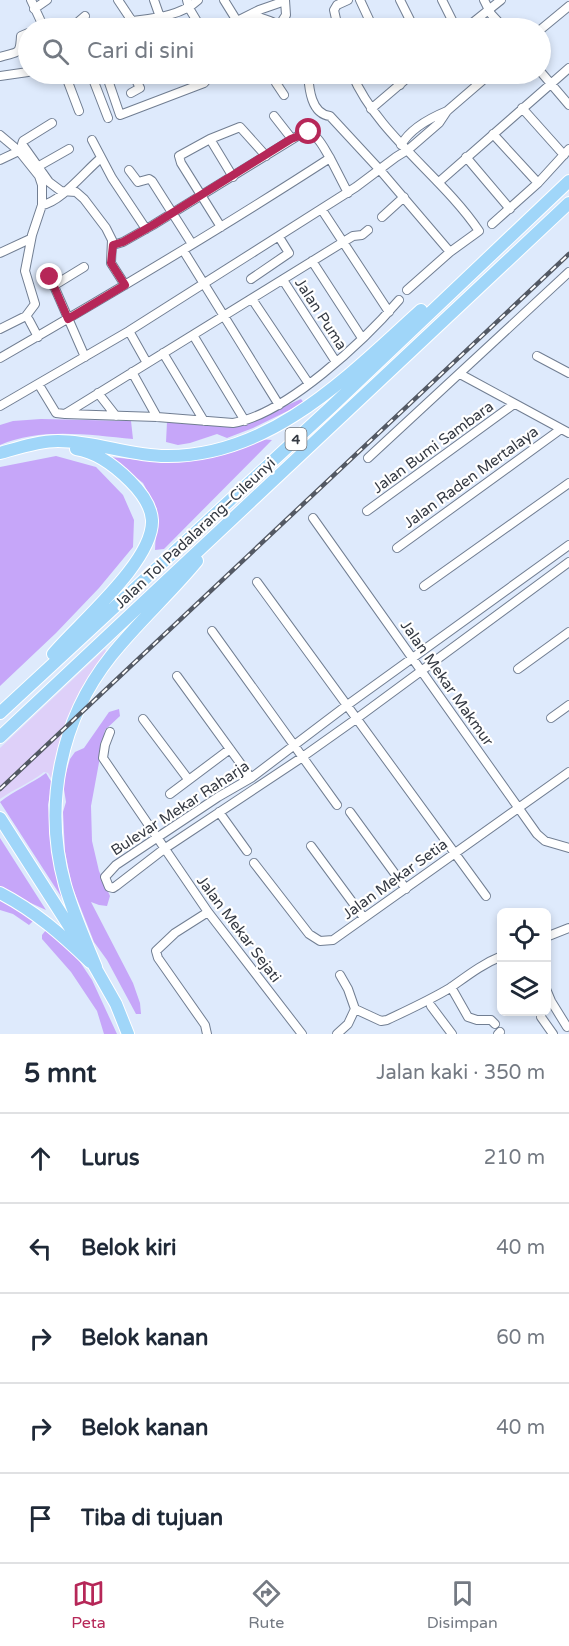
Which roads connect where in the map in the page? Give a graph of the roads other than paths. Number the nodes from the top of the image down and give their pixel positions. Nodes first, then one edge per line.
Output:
1 (47, 0) edge
2 (118, 0) edge
3 (154, 0) edge
4 (198, 0) edge
5 (224, 0) edge
6 (348, 0) edge
7 (360, 0) edge
8 (400, 0) edge
9 (442, 0) edge
10 (484, 0) edge
11 (501, 0) edge
12 (285, 1) edge
13 (32, 4) edge
14 (188, 4) edge
15 (569, 6) edge
16 (489, 10) junction
17 (253, 13) junction
18 (86, 16) dead end
19 (160, 17) junction
20 (38, 18) edge
21 (84, 18) edge
22 (130, 18) edge
23 (153, 18) edge
24 (196, 18) edge
25 (235, 18) edge
26 (243, 18) edge
27 (262, 18) edge
28 (284, 18) edge
29 (336, 18) edge
30 (368, 18) edge
31 (409, 18) edge
32 (451, 18) edge
33 (479, 18) edge
34 (496, 18) edge
35 (551, 21) edge
36 (18, 50) edge
37 (0, 57) edge
38 (569, 68) edge
39 (18, 73) edge
40 (0, 76) edge
41 (69, 84) edge
42 (95, 84) edge
43 (111, 84) edge
44 (138, 84) edge
45 (201, 84) edge
46 (277, 84) edge
47 (310, 84) edge
48 (357, 84) edge
49 (478, 84) edge
50 (551, 84) junction
51 (400, 85) edge
52 (131, 93) dead end
53 (284, 95) dead end
54 (569, 105) edge
55 (522, 108) junction
56 (371, 109) junction
57 (79, 111) dead end
58 (274, 116) dead end
59 (108, 118) dead end
60 (52, 123) dead end
61 (493, 134) junction
62 (0, 135) edge
63 (210, 139) junction
64 (291, 139) junction
65 (93, 140) dead end
66 (405, 146) junction
67 (69, 149) dead end
68 (19, 152) junction
69 (566, 152) edge
70 (266, 156) junction
71 (466, 157) junction
72 (101, 158) junction
73 (330, 158) junction
74 (0, 160) edge
75 (39, 166) junction
76 (129, 170) dead end
77 (380, 170) junction
78 (233, 177) junction
79 (569, 181) edge
80 (438, 182) junction
81 (538, 183) junction
82 (351, 190) junction
83 (64, 191) junction
84 (202, 196) junction
85 (404, 197) junction
86 (569, 203) edge
87 (42, 205) junction
88 (510, 209) junction
89 (322, 210) junction
90 (172, 213) junction
91 (382, 217) dead end
92 (492, 224) dead end
93 (221, 227) junction
94 (146, 229) junction
95 (368, 230) dead end
96 (279, 237) junction
97 (30, 239) junction
98 (505, 240) junction
99 (344, 242) junction
100 (192, 244) junction
101 (113, 245) junction
102 (183, 250) junction
103 (450, 252) junction
104 (0, 253) edge
105 (312, 261) junction
106 (84, 267) dead end
107 (569, 272) edge
108 (251, 279) dead end
109 (283, 280) junction
110 (203, 284) junction
111 (125, 285) junction
112 (407, 290) dead end
113 (252, 299) junction
114 (399, 300) dead end
115 (389, 312) junction
116 (223, 316) junction
117 (68, 319) junction
118 (28, 320) dead end
119 (0, 329) edge
120 (129, 331) junction
121 (193, 335) junction
122 (38, 337) junction
123 (362, 338) junction
124 (163, 353) junction
125 (1, 354) edge
126 (537, 356) dead end
127 (85, 357) junction
128 (336, 362) junction
129 (147, 363) junction
130 (132, 372) junction
131 (569, 373) edge
132 (460, 374) junction
133 (309, 384) junction
134 (39, 385) junction
135 (98, 393) junction
136 (514, 404) junction
137 (279, 405) junction
138 (0, 406) edge
139 (64, 414) junction
140 (116, 416) junction
141 (157, 417) junction
142 (204, 421) junction
143 (245, 421) junction
144 (565, 431) edge
145 (39, 444) junction
146 (0, 453) edge
147 (368, 458) dead end
148 (569, 483) edge
149 (367, 511) dead end
150 (314, 518) dead end
151 (227, 525) junction
152 (569, 545) edge
153 (397, 548) dead end
154 (569, 562) edge
155 (257, 582) dead end
156 (424, 586) dead end
157 (482, 608) junction
158 (490, 619) junction
159 (212, 631) dead end
160 (569, 632) edge
161 (413, 658) junction
162 (518, 669) dead end
163 (422, 670) junction
164 (177, 676) dead end
165 (20, 694) junction
166 (343, 702) junction
167 (569, 705) edge
168 (0, 713) edge
169 (551, 718) dead end
170 (143, 719) dead end
171 (356, 719) junction
172 (110, 732) dead end
173 (0, 737) edge
174 (293, 747) junction
175 (230, 749) junction
176 (301, 758) junction
177 (569, 772) edge
178 (251, 778) junction
179 (188, 779) junction
180 (170, 794) dead end
181 (337, 805) dead end
182 (519, 808) junction
183 (219, 812) junction
184 (350, 812) dead end
185 (0, 818) edge
186 (155, 836) junction
187 (311, 846) dead end
188 (569, 848) edge
189 (164, 849) junction
190 (246, 850) dead end
191 (454, 852) junction
192 (254, 862) dead end
193 (406, 889) junction
194 (0, 893) edge
195 (486, 896) dead end
196 (208, 912) junction
197 (364, 918) junction
198 (569, 928) edge
199 (551, 935) edge
200 (497, 958) edge
201 (96, 967) junction
202 (339, 975) dead end
203 (451, 987) junction
204 (551, 1001) edge
205 (431, 1006) dead end
206 (355, 1009) junction
207 (541, 1017) dead end
208 (495, 1024) dead end
209 (567, 1027) dead end
210 (128, 1034) edge
211 (207, 1034) edge
212 (302, 1034) edge
213 (337, 1034) edge
214 (452, 1034) edge
215 (553, 1034) edge

1 - 13 street
2 - 22 street
3 - 19 street
4 - 14 street
5 - 25 street
6 - 29 street
7 - 30 street
8 - 31 street
9 - 32 street
10 - 16 street
11 - 16 street
12 - 17 street
12 - 28 street
13 - 20 street
14 - 19 street
14 - 24 street
15 - 35 street
16 - 33 street
16 - 34 street
17 - 26 street
17 - 27 street
18 - 21 street
19 - 23 street
36 - 37 street
38 - 50 street
39 - 40 street
41 - 57 street
42 - 59 street
43 - 45 street
44 - 52 street
46 - 53 street
47 - 77 street
48 - 56 street
49 - 66 street
50 - 54 street
50 - 55 street
51 - 56 street
55 - 61 street
55 - 69 street
56 - 66 street
58 - 64 street
60 - 75 street
61 - 71 street
61 - 81 street
62 - 68 street
63 - 70 street
63 - 78 street
63 - 84 street
64 - 70 street
64 - 73 street
65 - 72 street
66 - 77 street
66 - 80 street
67 - 75 street
68 - 74 street
68 - 87 street
69 - 81 street
70 - 78 street
71 - 80 street
71 - 88 street
72 - 83 street
72 - 94 street
73 - 82 street
73 - 93 street
75 - 83 street
76 - 90 street
77 - 82 street
77 - 85 street
78 - 84 street
79 - 98 highway, Jalan Tol Padalarang–Cileunyi / 4
80 - 103 street
81 - 88 street
82 - 89 street
83 - 87 street
83 - 101 street
84 - 90 street
84 - 93 street
85 - 91 street
85 - 103 street
86 - 151 highway, Jalan Tol Padalarang–Cileunyi / 4
87 - 97 street
88 - 92 street
89 - 96 street
89 - 99 street
90 - 94 street
90 - 100 street
93 - 100 street
94 - 101 street
95 - 99 street
96 - 108 street
96 - 110 street
97 - 104 street
97 - 119 street
98 - 145 highway
98 - 165 highway, Jalan Tol Padalarang–Cileunyi / 4
99 - 105 street
99 - 115 street
100 - 102 street
101 - 111 street
102 - 110 street
102 - 111 street
103 - 112 street
105 - 109 street
105 - 123 street
106 - 117 street
107 - 132 street
109 - 113 street
109 - 128 street, Jalan Puma
110 - 116 street
110 - 120 street
111 - 117 street
113 - 116 street
113 - 133 street
114 - 115 street
115 - 123 street
116 - 121 street
116 - 137 street
117 - 122 street
117 - 127 street
118 - 122 street
120 - 127 street
120 - 129 street
121 - 124 street
121 - 143 street
122 - 125 street
123 - 128 street
124 - 129 street
124 - 142 street
126 - 131 street
127 - 134 street
128 - 133 street
129 - 130 street
130 - 135 street
130 - 141 street
132 - 136 street
132 - 147 street
133 - 137 street
134 - 138 street
134 - 139 street
135 - 139 street
135 - 140 street
136 - 144 street
136 - 149 street, Jalan Bumi Sambara
137 - 143 street
139 - 140 street
140 - 141 street
141 - 142 street
142 - 143 street
144 - 153 street, Jalan Raden Mertalaya
145 - 146 highway
145 - 165 highway
148 - 156 street
150 - 161 street, Jalan Mekar Makmur
151 - 173 highway, Jalan Tol Padalarang–Cileunyi / 4
151 - 201 highway
152 - 157 street, Bulevar Mekar Raharja
154 - 158 street, Bulevar Mekar Raharja
155 - 166 street
157 - 158 street
157 - 161 street, Bulevar Mekar Raharja
158 - 163 street, Bulevar Mekar Raharja
159 - 174 street
160 - 162 street
161 - 163 street, Jalan Mekar Makmur
161 - 166 street, Bulevar Mekar Raharja
163 - 171 street, Bulevar Mekar Raharja
163 - 182 street, Jalan Mekar Makmur
164 - 175 street
165 - 168 highway, Jalan Tol Padalarang–Cileunyi / 4
166 - 171 street
166 - 174 street, Bulevar Mekar Raharja
167 - 169 street
170 - 179 street
171 - 176 street, Bulevar Mekar Raharja
171 - 191 street
172 - 186 street, Jalan Mekar Sejati
174 - 176 street
174 - 178 street, Bulevar Mekar Raharja
175 - 178 street
175 - 179 street
176 - 181 street
176 - 183 street, Bulevar Mekar Raharja
177 - 182 street, Jalan Mekar Setia
178 - 186 street, Bulevar Mekar Raharja
179 - 180 street
182 - 188 street, Jalan Mekar Makmur
182 - 191 street, Jalan Mekar Setia
183 - 189 street, Bulevar Mekar Raharja
183 - 190 street
184 - 193 street
185 - 201 highway
186 - 189 street, Jalan Mekar Sejati
186 - 189 street, Bulevar Mekar Raharja
187 - 197 street
189 - 196 street, Jalan Mekar Sejati
191 - 193 street, Jalan Mekar Setia
191 - 195 street
192 - 197 street, Jalan Mekar Setia
193 - 197 street, Jalan Mekar Setia
194 - 201 highway
196 - 211 street
196 - 212 street, Jalan Mekar Sejati
198 - 199 street
200 - 203 street
201 - 210 highway
202 - 206 street
203 - 206 street
203 - 208 street
204 - 209 street
205 - 214 street
206 - 213 street
207 - 215 street

